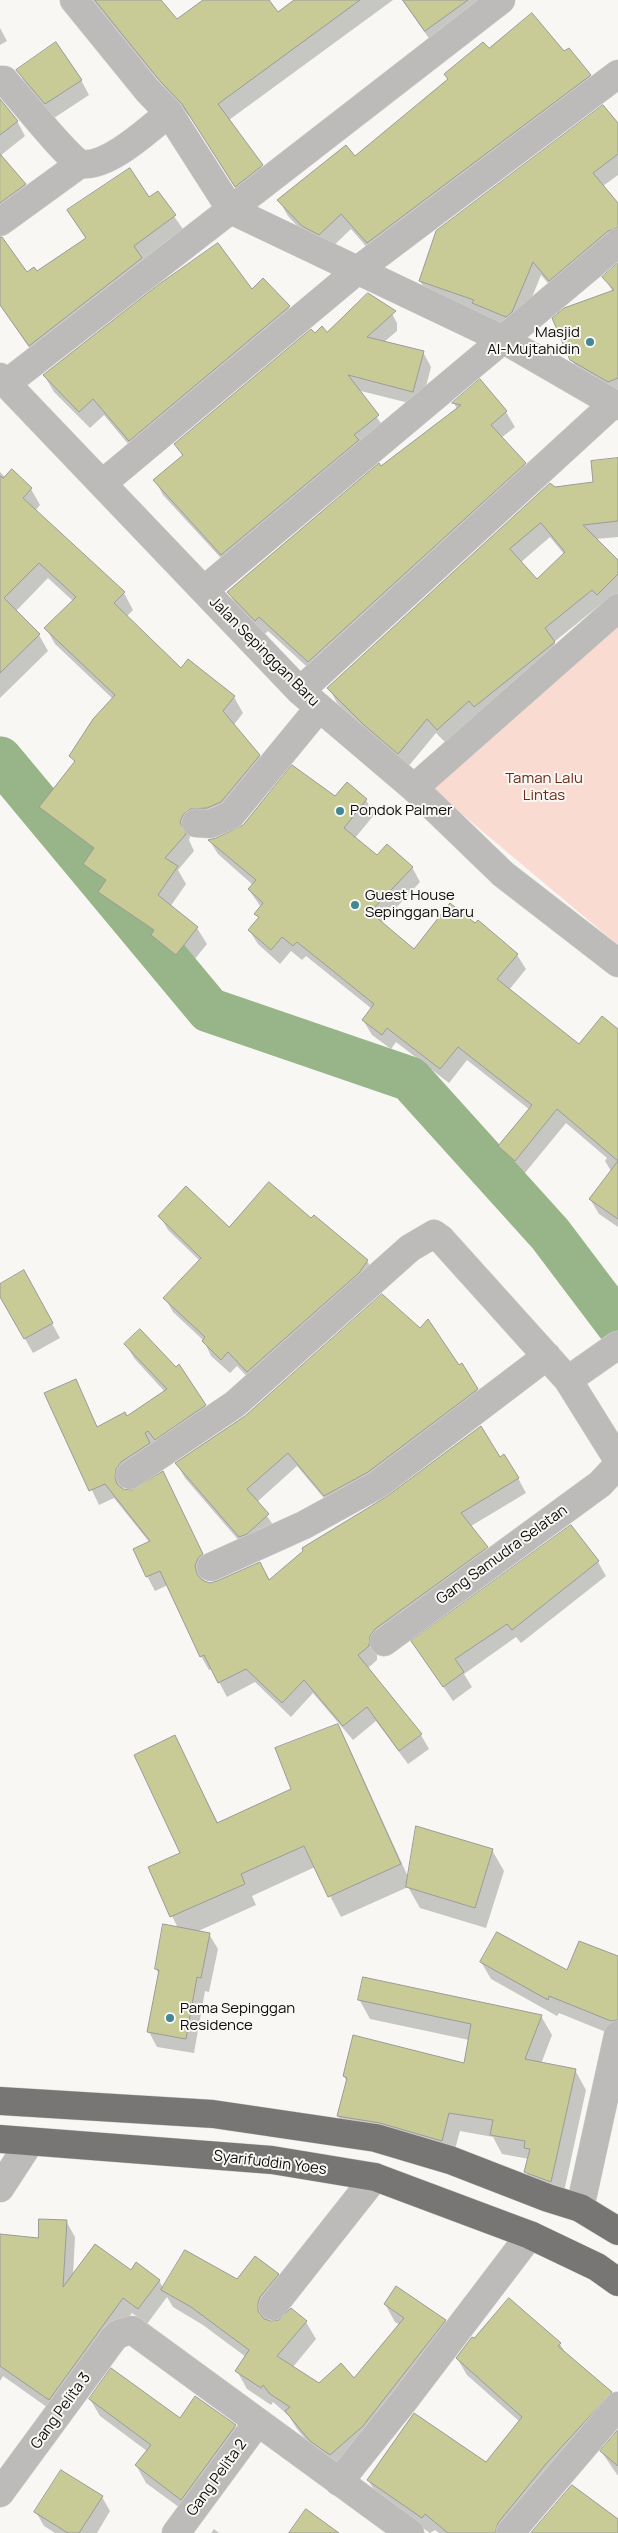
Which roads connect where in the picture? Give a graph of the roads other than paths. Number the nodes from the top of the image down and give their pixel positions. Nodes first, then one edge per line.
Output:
1 (74, 0) edge
2 (501, 0) edge
3 (618, 74) edge
4 (0, 80) edge
5 (169, 113) junction
6 (80, 164) junction
7 (232, 210) junction
8 (0, 222) edge
9 (618, 243) edge
10 (359, 269) junction
11 (504, 340) junction
12 (4, 380) edge
13 (615, 405) edge
14 (103, 483) junction
15 (204, 590) junction
16 (618, 608) edge
17 (310, 700) junction
18 (414, 788) junction
19 (196, 823) dead end
20 (618, 963) edge
21 (618, 1345) edge
22 (547, 1356) junction
23 (576, 1375) junction
24 (618, 1460) edge
25 (618, 1465) edge
26 (130, 1475) dead end
27 (211, 1567) dead end
28 (384, 1642) dead end
29 (618, 2035) edge
30 (0, 2101) edge
31 (0, 2139) edge
32 (30, 2142) junction
33 (375, 2177) junction
34 (0, 2188) edge
35 (580, 2208) junction
36 (618, 2231) edge
37 (530, 2235) junction
38 (618, 2282) edge
39 (272, 2306) dead end
40 (618, 2406) edge
41 (257, 2423) junction
42 (339, 2482) junction
43 (0, 2493) edge
44 (401, 2531) edge
45 (176, 2533) edge
46 (510, 2533) edge

1 - 5 street
2 - 7 street
3 - 10 street
4 - 6 street
5 - 6 street
5 - 7 street
6 - 8 street
7 - 10 street
7 - 12 street
9 - 11 street
10 - 11 street
10 - 14 street
11 - 13 street
11 - 15 street
12 - 14 street, Jalan Sepinggan Baru
13 - 17 street
14 - 15 street, Jalan Sepinggan Baru
15 - 17 street, Jalan Sepinggan Baru
16 - 18 street
17 - 18 street, Jalan Sepinggan Baru
17 - 19 street
18 - 20 street, Jalan Sepinggan Baru
21 - 23 street
22 - 23 street
22 - 26 street
22 - 27 street
23 - 24 street
25 - 28 street, Gang Samudra Selatan
29 - 35 street
30 - 35 highway
31 - 32 highway, Syarifuddin Yoes
32 - 33 highway, Syarifuddin Yoes
32 - 34 street
33 - 37 highway, Syarifuddin Yoes
33 - 39 street
35 - 36 highway
37 - 38 highway, Syarifuddin Yoes
37 - 42 street
40 - 46 street
41 - 42 street
41 - 43 street, Gang Pelita 3
41 - 45 street, Gang Pelita 2
42 - 44 street

